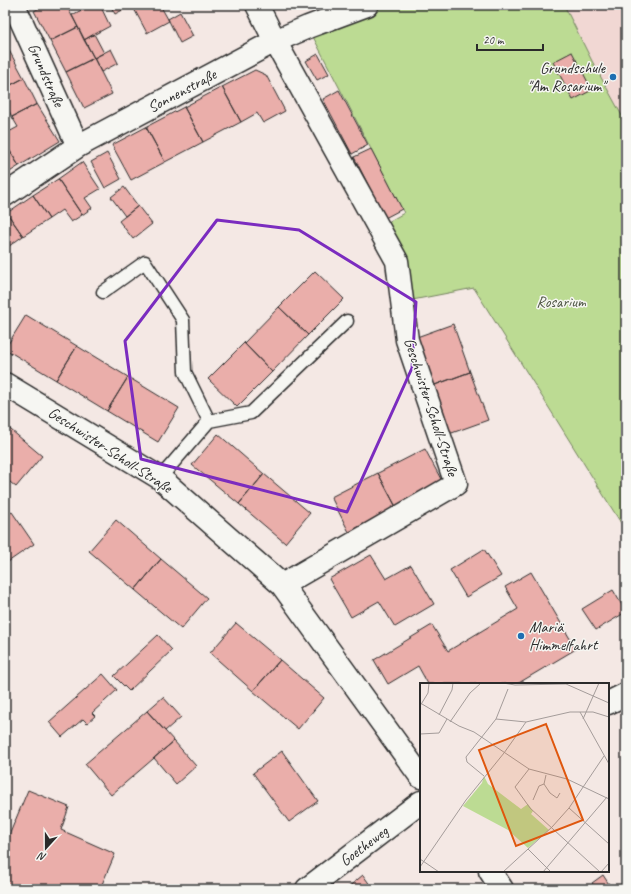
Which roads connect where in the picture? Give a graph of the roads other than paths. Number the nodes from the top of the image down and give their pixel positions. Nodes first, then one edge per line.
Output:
1 (14, 5) edge
2 (257, 5) edge
3 (367, 5) edge
4 (275, 41) junction
5 (78, 146) junction
6 (5, 195) edge
7 (103, 292) dead end
8 (347, 321) dead end
9 (5, 384) edge
10 (209, 421) junction
11 (160, 478) junction
12 (282, 586) junction
13 (626, 694) edge
14 (609, 702) edge
15 (420, 776) edge
16 (420, 803) edge
17 (491, 872) edge
18 (306, 889) edge
19 (502, 889) edge

1 - 5 street, Grundstraße
2 - 4 street
3 - 4 street, Sonnenstraße
4 - 5 street, Sonnenstraße
4 - 12 street, Geschwister-Scholl-Straße
5 - 6 street, Sonnenstraße
7 - 10 lane
8 - 10 lane
9 - 11 street, Geschwister-Scholl-Straße
10 - 11 lane
11 - 12 street, Geschwister-Scholl-Straße
12 - 15 street, Geschwister-Scholl-Straße
13 - 14 street
16 - 18 street, Goetheweg
17 - 19 street

